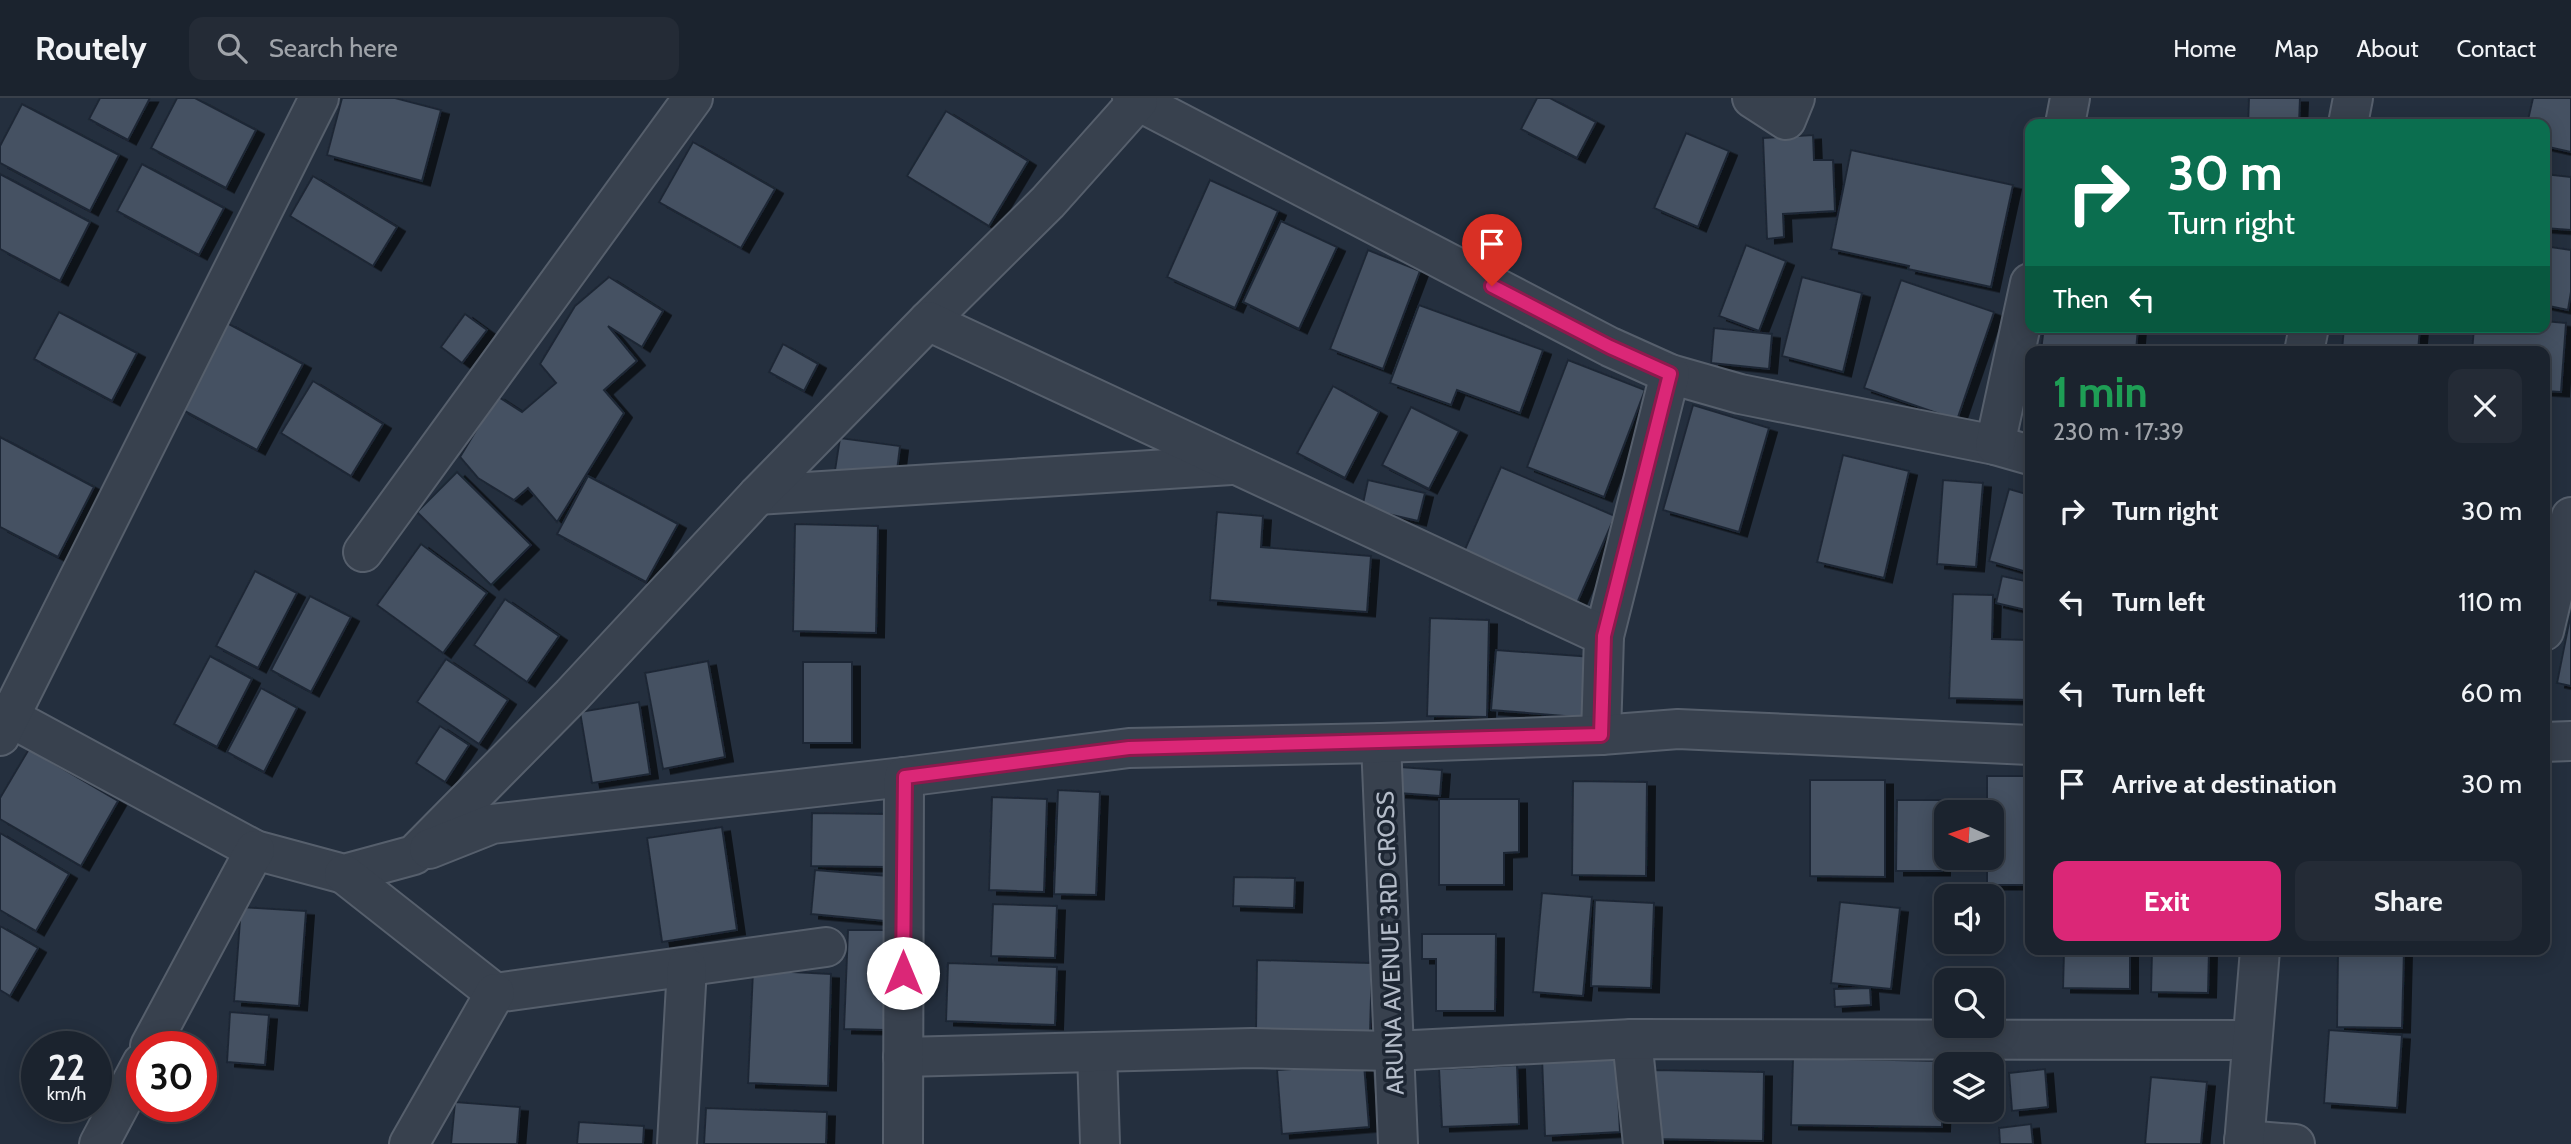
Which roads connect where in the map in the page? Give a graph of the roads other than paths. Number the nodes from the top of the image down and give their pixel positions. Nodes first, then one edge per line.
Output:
1 (319, 98) edge
2 (693, 98) edge
3 (1752, 98) edge
4 (1795, 98) edge
5 (2070, 98) edge
6 (2353, 98) edge
7 (1135, 100) edge
8 (2066, 119) edge
9 (2349, 119) edge
10 (928, 321) junction
11 (2025, 329) edge
12 (1670, 374) junction
13 (2012, 450) edge
14 (1235, 465) junction
15 (758, 495) junction
16 (2571, 517) edge
17 (363, 552) dead end
18 (2550, 606) edge
19 (1604, 636) junction
20 (3, 722) edge
21 (1601, 735) junction
22 (2571, 741) edge
23 (2550, 742) edge
24 (1381, 743) junction
25 (2025, 746) edge
26 (905, 777) junction
27 (255, 850) junction
28 (414, 855) junction
29 (344, 874) junction
30 (826, 947) dead end
31 (2260, 955) edge
32 (687, 967) junction
33 (495, 993) junction
34 (158, 1031) edge
35 (1632, 1039) junction
36 (2252, 1040) junction
37 (1394, 1051) junction
38 (1097, 1052) junction
39 (903, 1057) junction
40 (126, 1093) edge
41 (2244, 1142) edge
42 (99, 1144) edge
43 (409, 1144) edge
44 (677, 1144) edge
45 (903, 1144) edge
46 (1100, 1144) edge
47 (1398, 1144) edge
48 (1643, 1144) edge
49 (2295, 1144) edge

1 - 20 street
2 - 17 street
3 - 4 street
5 - 8 street
6 - 9 street
7 - 10 street
7 - 12 street
10 - 14 street
10 - 15 street
11 - 13 street
12 - 13 street
12 - 19 street
14 - 15 street
14 - 19 street
15 - 28 street
16 - 18 street
19 - 21 street
20 - 27 street
21 - 24 street
21 - 25 street
22 - 23 street
24 - 26 street
24 - 37 street, ARUNA AVENUE 3RD CROSS
26 - 28 street
26 - 39 street
27 - 29 street
27 - 34 street
28 - 29 street
29 - 33 street
30 - 32 street
31 - 36 street
32 - 33 street
32 - 44 street
33 - 43 street
35 - 36 street
35 - 37 street
35 - 48 street
36 - 41 street
37 - 38 street
37 - 47 street, ARUNA AVENUE 3RD CROSS
38 - 39 street
38 - 46 street
39 - 45 street
40 - 42 street
41 - 49 street

